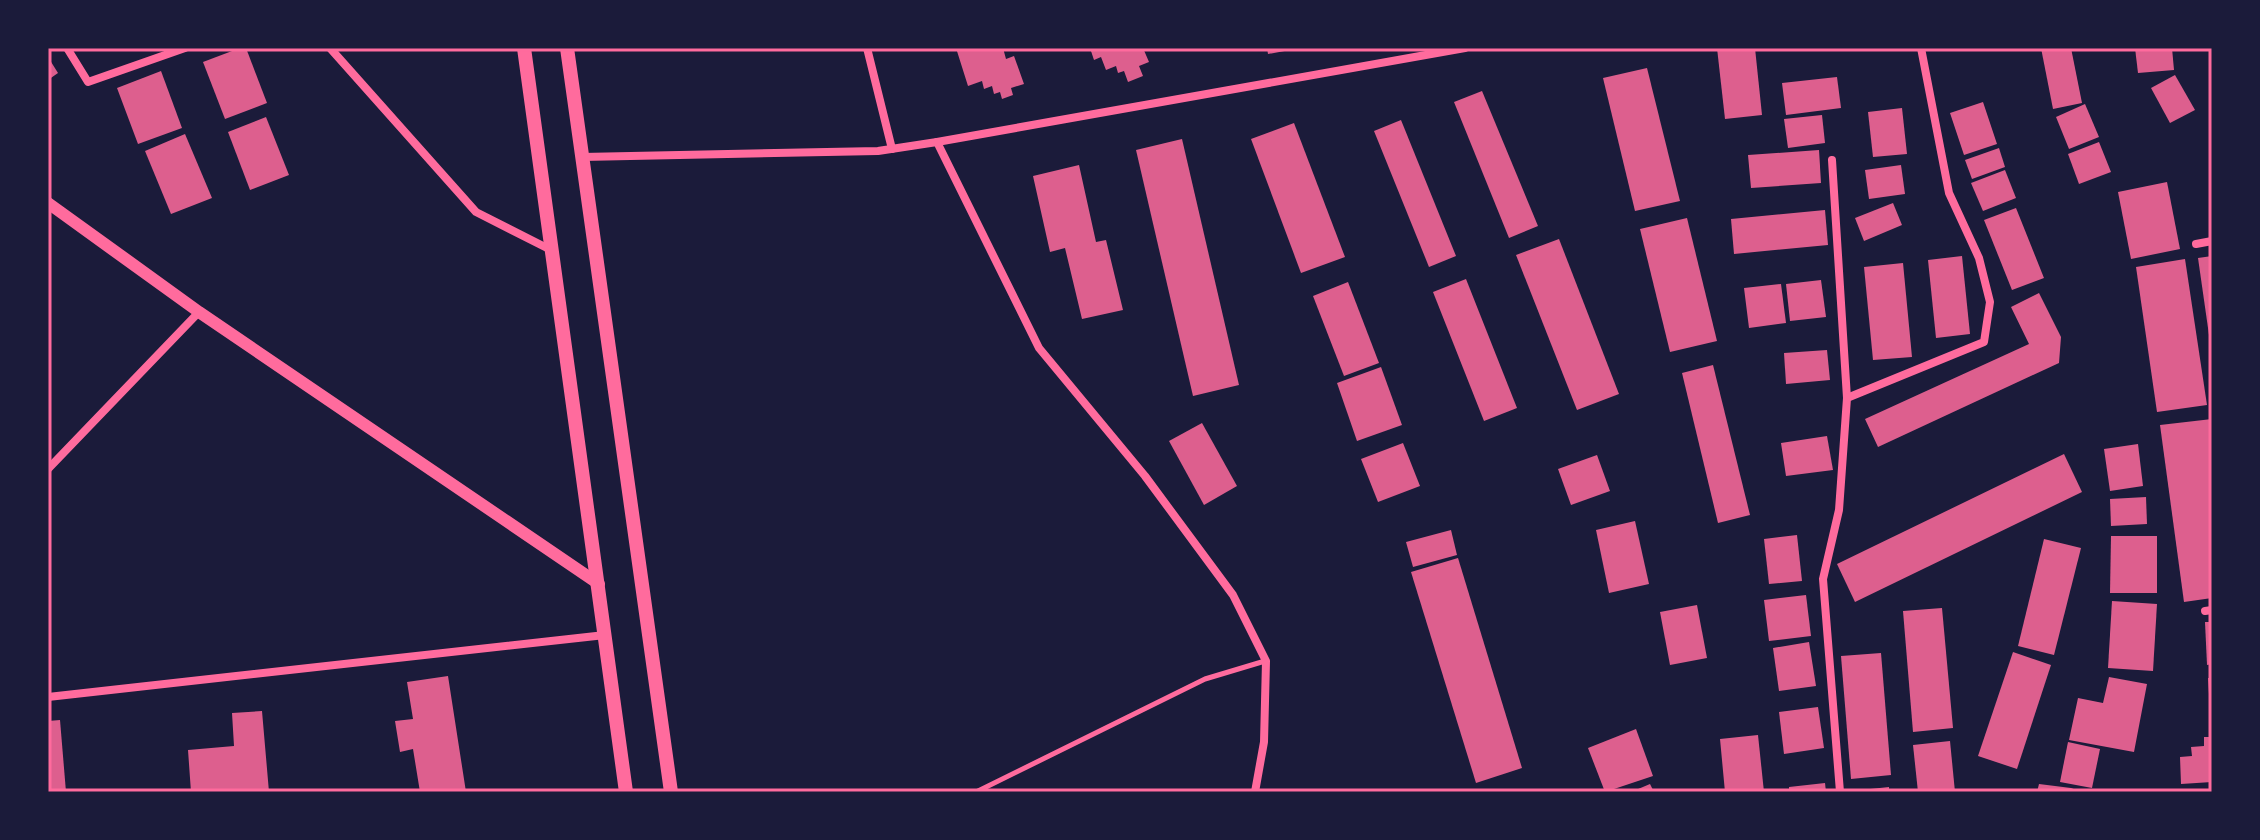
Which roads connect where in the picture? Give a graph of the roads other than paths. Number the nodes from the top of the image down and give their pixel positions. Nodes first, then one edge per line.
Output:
1 (67, 48) edge
2 (185, 48) edge
3 (330, 48) edge
4 (524, 48) edge
5 (567, 48) edge
6 (867, 48) edge
7 (1465, 48) edge
8 (1921, 48) edge
9 (169, 50) edge
10 (937, 142) junction
11 (892, 149) junction
12 (582, 157) junction
13 (1832, 160) dead end
14 (48, 203) edge
15 (2212, 241) edge
16 (2196, 244) dead end
17 (553, 251) junction
18 (199, 312) junction
19 (1847, 398) junction
20 (48, 469) edge
21 (599, 584) junction
22 (606, 635) junction
23 (1266, 661) junction
24 (48, 697) edge
25 (626, 792) edge
26 (671, 792) edge
27 (976, 792) edge
28 (1255, 792) edge
29 (1840, 792) edge

1 - 9 street
2 - 9 street
3 - 17 street
4 - 17 main road
5 - 12 main road
6 - 11 street
7 - 10 street
8 - 19 street
10 - 11 street
10 - 23 street
11 - 12 street
12 - 26 main road
13 - 19 street
14 - 18 street
15 - 16 street
17 - 21 main road
18 - 20 street
18 - 21 street
19 - 29 street
21 - 22 main road
22 - 24 street
22 - 25 main road
23 - 27 lane
23 - 28 street

